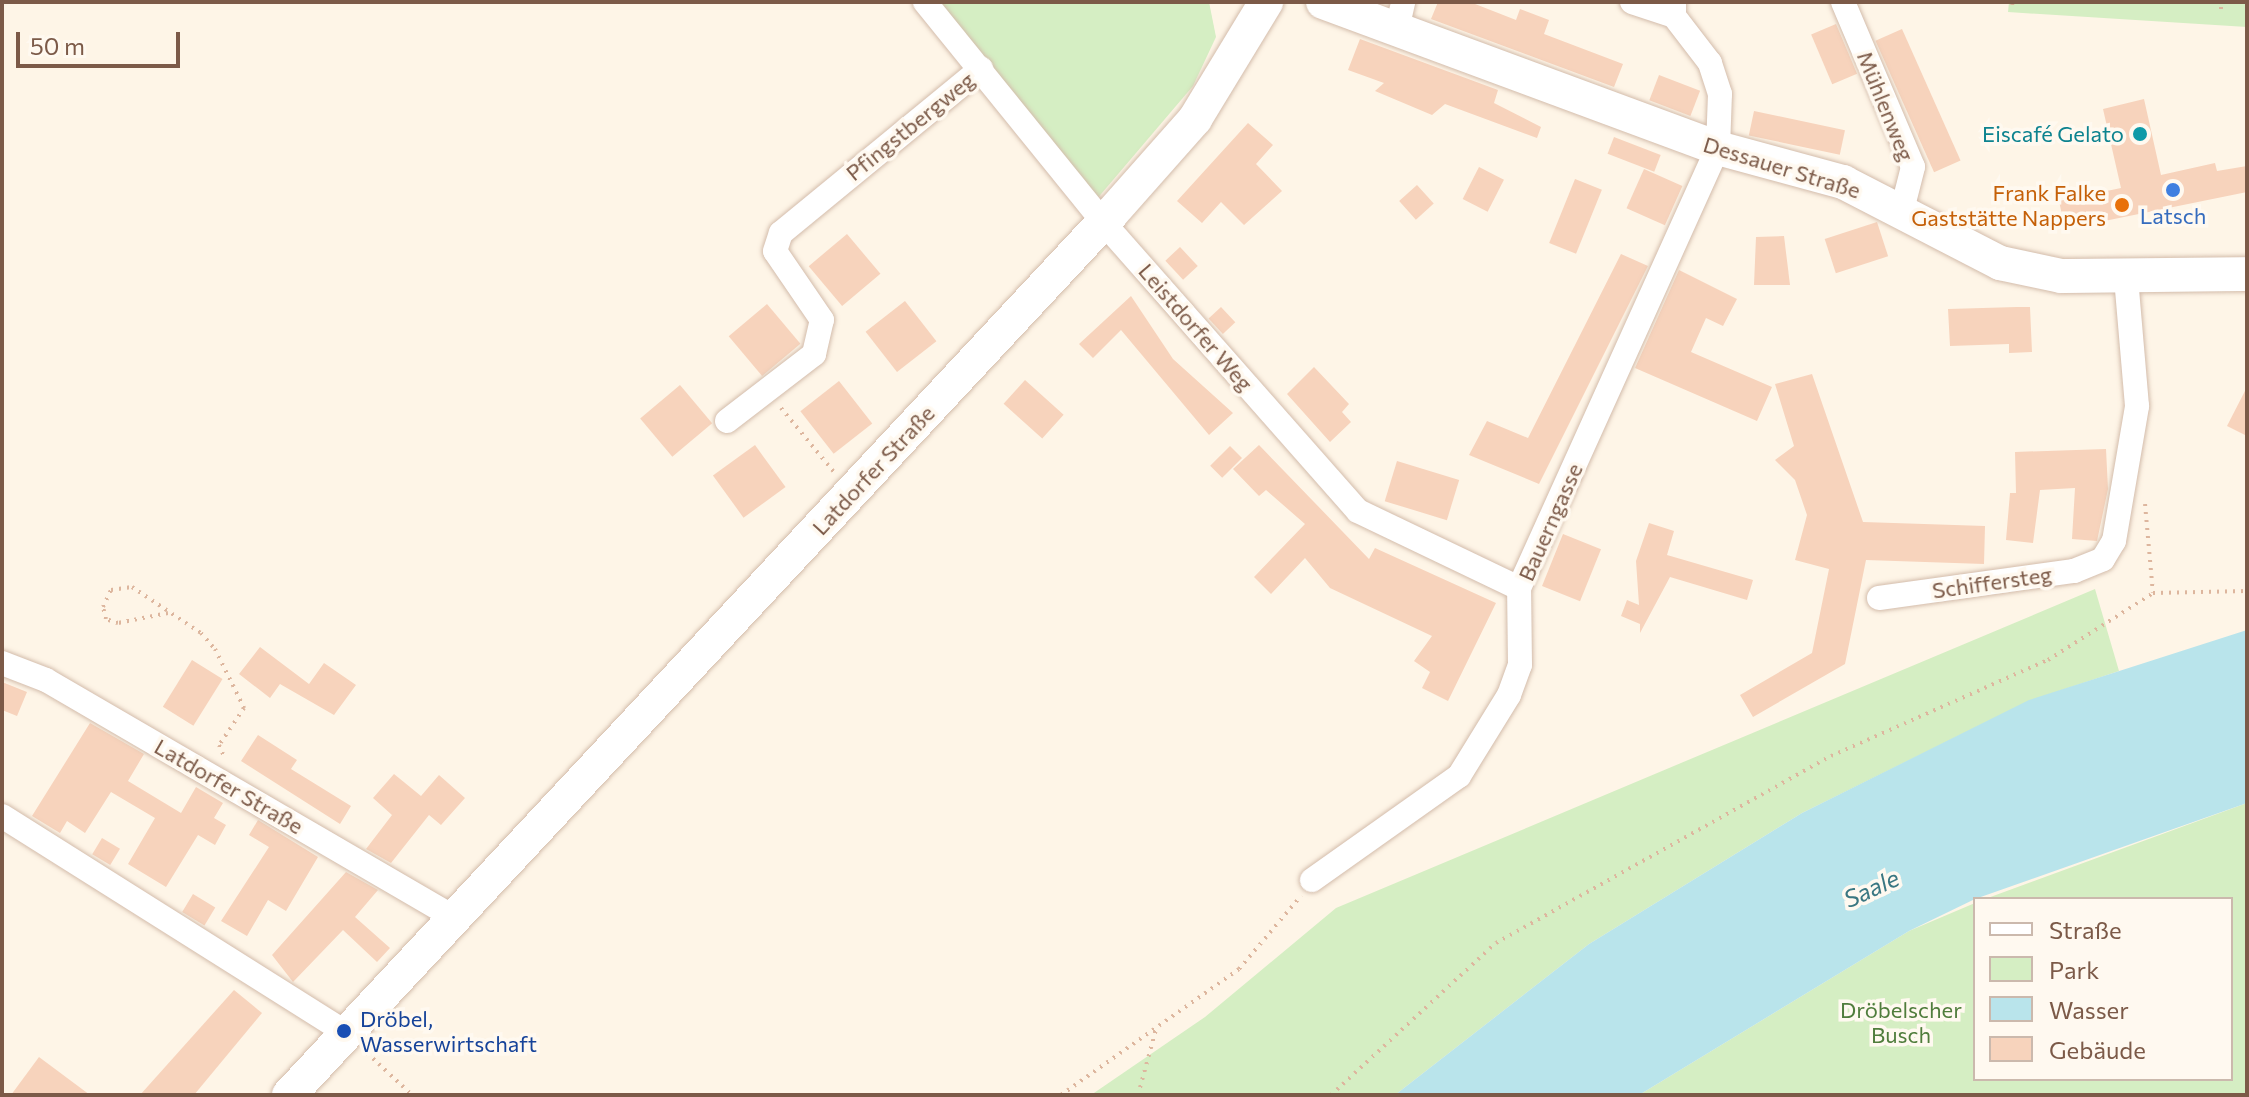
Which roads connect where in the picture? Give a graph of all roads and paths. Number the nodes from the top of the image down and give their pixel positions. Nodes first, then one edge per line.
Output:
1 (925, 2) edge
2 (1266, 2) edge
3 (1323, 2) edge
4 (1632, 2) edge
5 (1843, 2) edge
6 (2221, 2) edge
7 (1674, 9) edge
8 (2221, 9) dead end
9 (1400, 16) edge
10 (981, 69) junction
11 (1718, 148) junction
12 (1902, 210) junction
13 (1103, 222) junction
14 (2247, 274) edge
15 (2126, 277) junction
16 (767, 390) junction
17 (727, 421) dead end
18 (851, 493) junction
19 (1519, 588) junction
20 (2247, 591) edge
21 (1879, 598) dead end
22 (168, 613) junction
23 (2, 663) edge
24 (243, 794) junction
25 (2, 816) edge
26 (1312, 880) joint
27 (452, 916) junction
28 (1157, 1027) junction
29 (333, 1043) junction
30 (289, 1095) edge
31 (412, 1095) edge
32 (1061, 1095) edge
33 (1138, 1095) edge
34 (1331, 1095) edge

1 - 10 street, Leistdorfer Weg
2 - 13 main road, Latdorfer Straße
3 - 9 main road, Dessauer Straße
4 - 7 street
5 - 12 street, Mühlenweg
6 - 8 path
7 - 11 street
9 - 11 main road, Dessauer Straße
10 - 13 street, Leistdorfer Weg
10 - 16 street, Pfingstbergweg
11 - 12 main road, Dessauer Straße
11 - 19 street, Bauerngasse
12 - 15 main road, Dessauer Straße
13 - 18 main road, Latdorfer Straße
13 - 19 street, Leistdorfer Weg
14 - 15 main road, Dessauer Straße
15 - 21 street, Schiffersteg
16 - 17 street
16 - 18 path
18 - 27 main road, Latdorfer Straße
19 - 26 street, Bauerngasse
20 - 34 path
22 - 22 path
22 - 24 path
23 - 24 street, Latdorfer Straße
24 - 27 street, Latdorfer Straße
25 - 29 street
26 - 28 path
27 - 29 main road, Latdorfer Straße
28 - 32 path
28 - 33 path
29 - 30 main road, Latdorfer Straße
29 - 31 path

